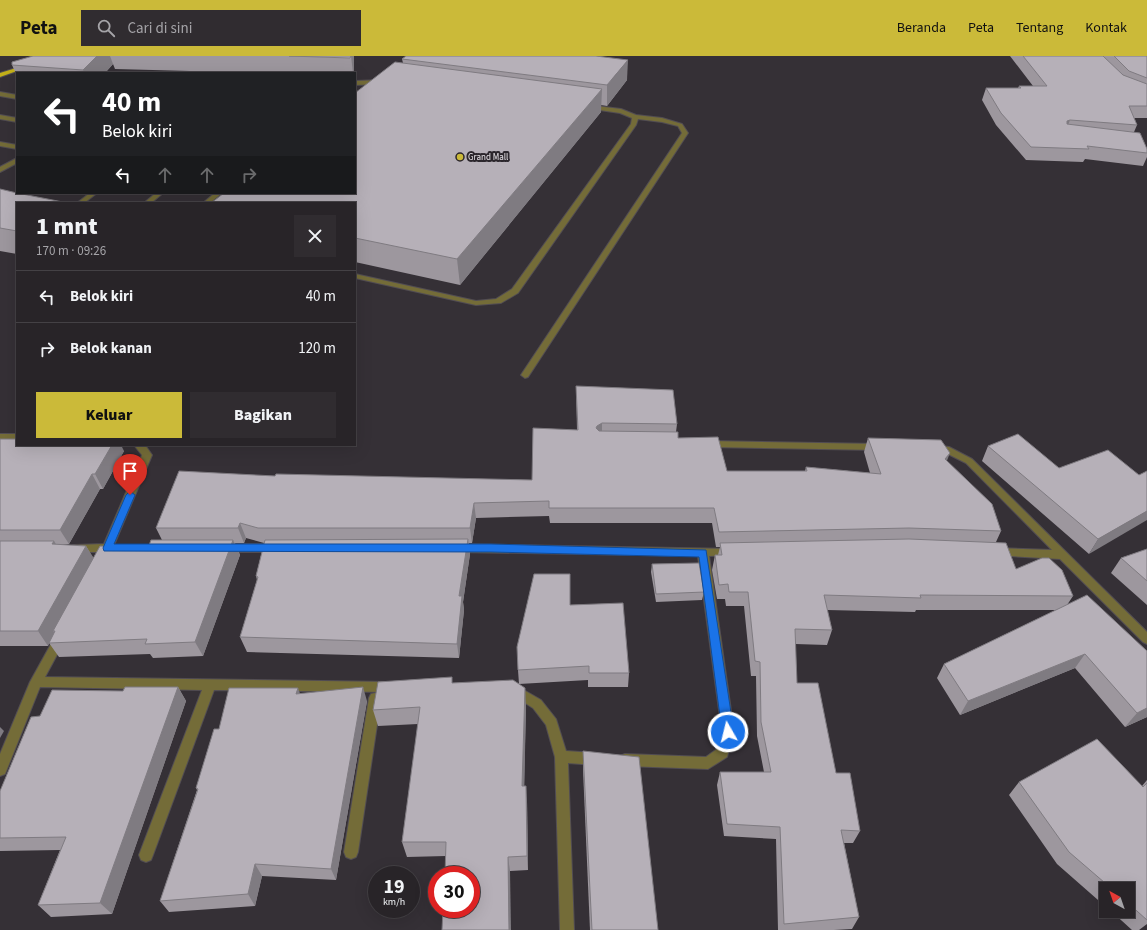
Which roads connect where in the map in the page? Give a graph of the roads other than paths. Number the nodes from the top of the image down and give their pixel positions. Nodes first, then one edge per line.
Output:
1 (30, 58) edge
2 (22, 60) edge
3 (38, 63) edge
4 (0, 75) edge
5 (392, 82) edge
6 (356, 84) edge
7 (0, 94) edge
8 (16, 96) edge
9 (582, 106) edge
10 (0, 117) edge
11 (635, 117) junction
12 (16, 120) edge
13 (0, 144) edge
14 (16, 147) edge
15 (16, 161) edge
16 (0, 170) edge
17 (93, 194) edge
18 (159, 194) edge
19 (217, 194) edge
20 (81, 202) edge
21 (148, 202) edge
22 (207, 202) edge
23 (356, 276) edge
24 (525, 375) dead end
25 (0, 437) edge
26 (16, 438) edge
27 (696, 444) edge
28 (140, 446) edge
29 (892, 448) edge
30 (923, 448) edge
31 (108, 548) junction
32 (124, 548) edge
33 (212, 548) edge
34 (283, 548) edge
35 (443, 548) edge
36 (62, 549) edge
37 (987, 551) edge
38 (742, 552) edge
39 (703, 553) junction
40 (1064, 555) junction
41 (100, 562) edge
42 (64, 630) edge
43 (1147, 639) edge
44 (36, 682) junction
45 (210, 684) junction
46 (377, 686) junction
47 (400, 687) edge
48 (503, 689) edge
49 (561, 757) junction
50 (0, 770) edge
51 (351, 852) dead end
52 (146, 855) dead end
53 (567, 930) edge

1 - 2 highway
3 - 4 highway
5 - 6 street
7 - 8 street
9 - 11 street
10 - 12 street
11 - 23 street
11 - 24 street
13 - 14 street
15 - 16 street
17 - 20 street
18 - 21 street
19 - 22 street
25 - 26 street
27 - 29 street
28 - 31 street
30 - 40 street
31 - 32 street
31 - 36 street
31 - 41 street
33 - 34 street
35 - 39 street
37 - 40 street
38 - 39 street
39 - 49 street
40 - 43 street
42 - 44 street
44 - 45 street
44 - 50 street
45 - 46 street
45 - 52 street
46 - 47 street
46 - 51 street
48 - 49 street
49 - 53 street

